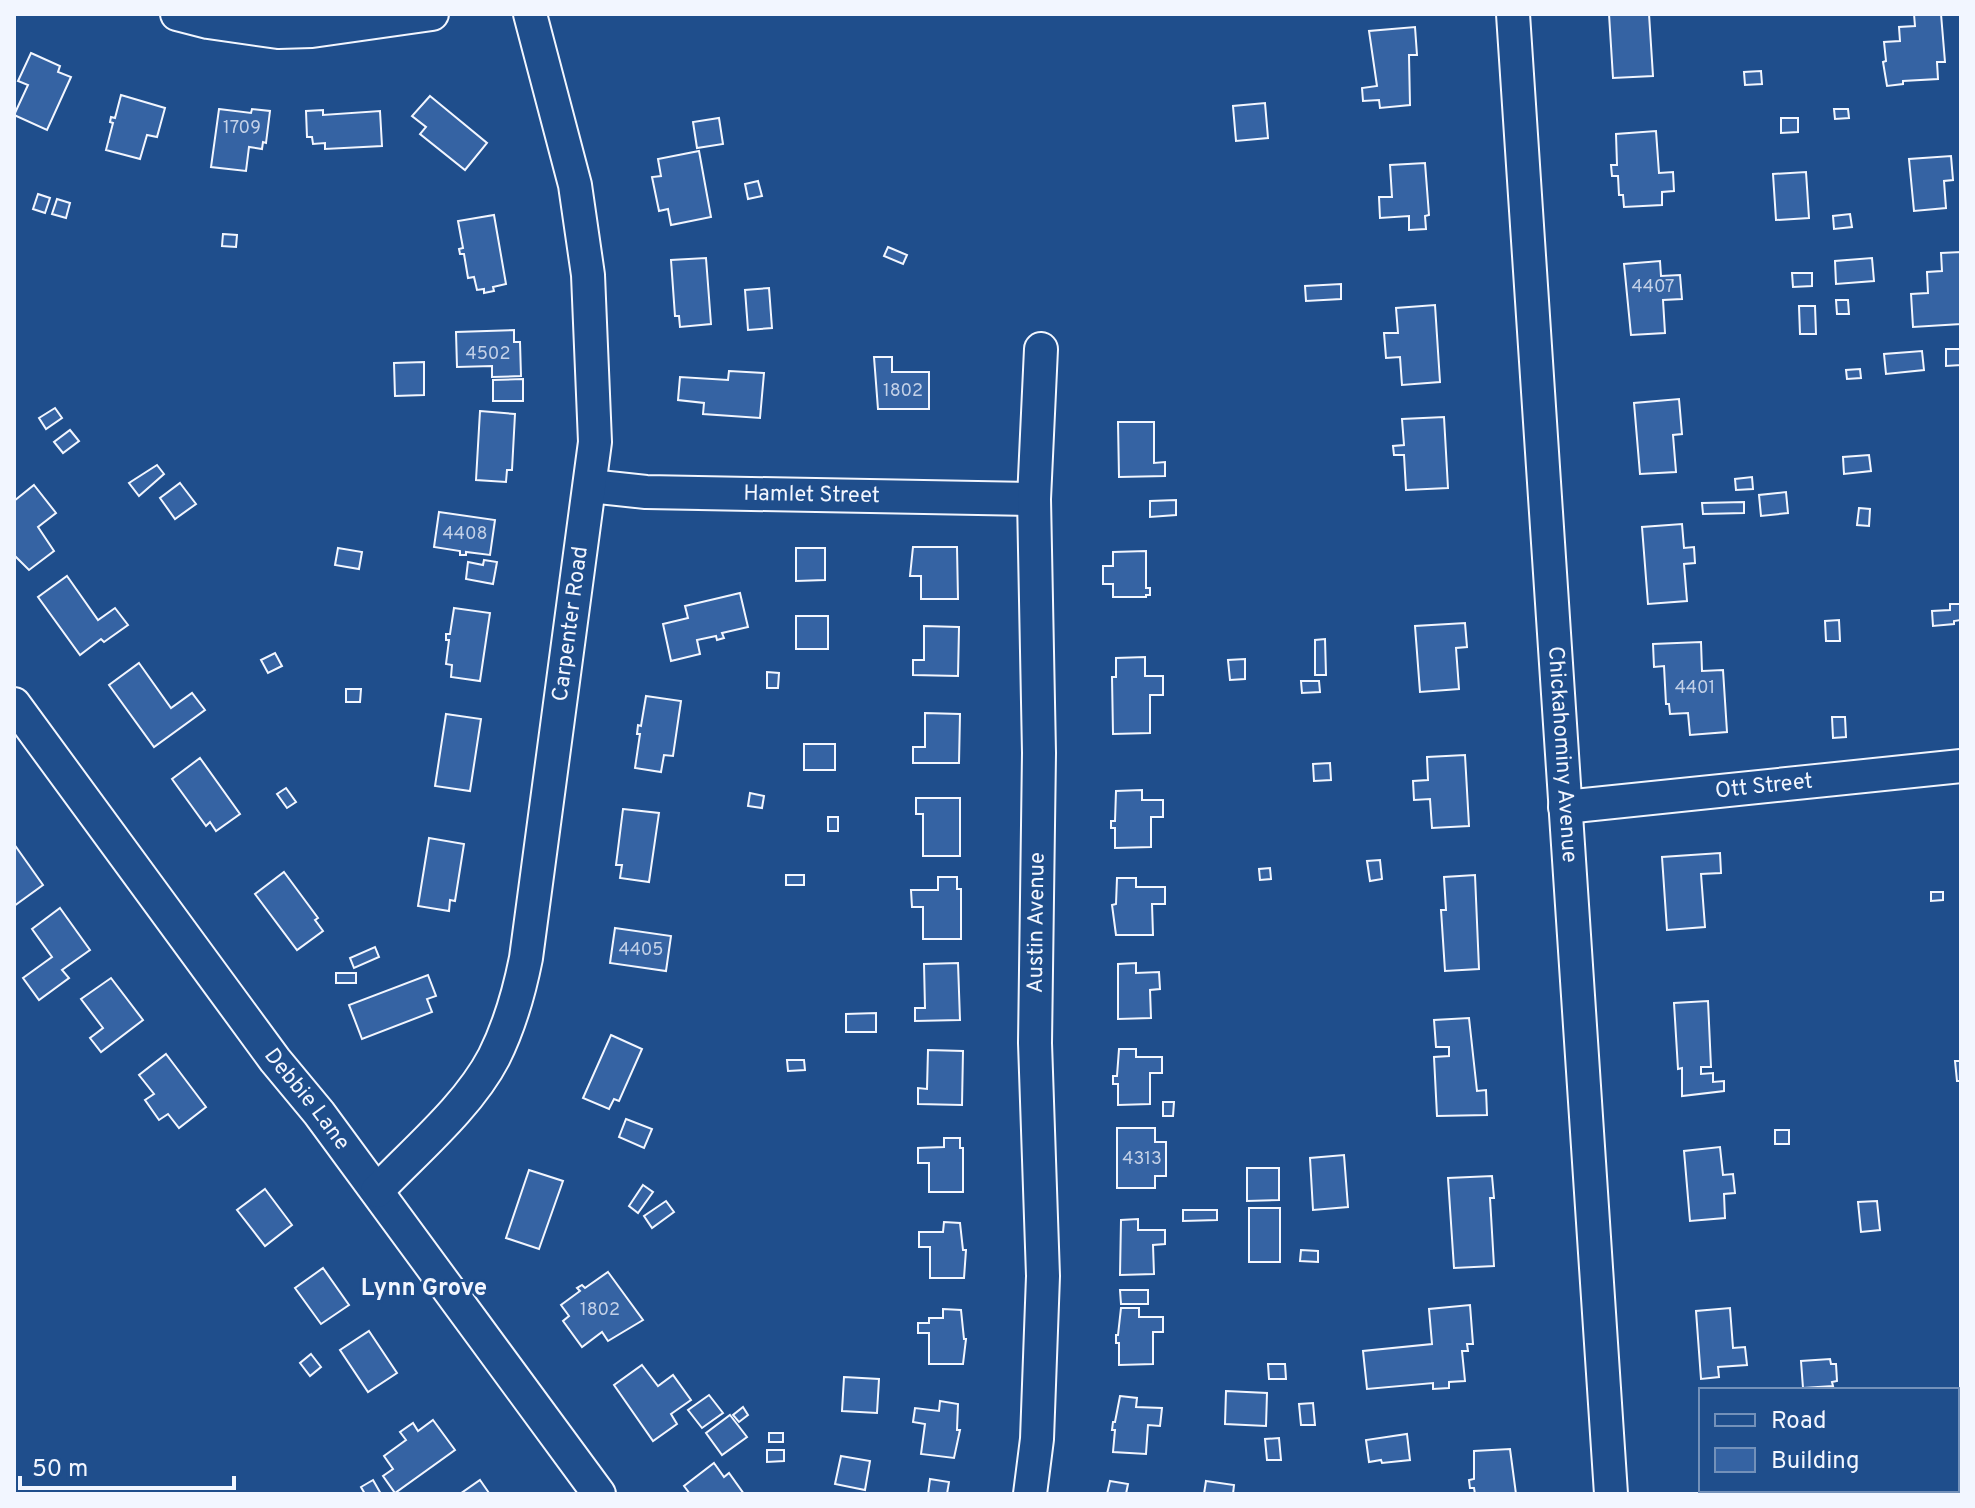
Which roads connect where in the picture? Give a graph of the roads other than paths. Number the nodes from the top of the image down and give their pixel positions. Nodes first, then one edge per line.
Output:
1 (177, 14) edge
2 (432, 14) edge
3 (530, 14) edge
4 (1513, 14) edge
5 (1041, 349) dead end
6 (590, 486) junction
7 (1034, 499) junction
8 (14, 704) edge
9 (1961, 766) edge
10 (1565, 807) junction
11 (377, 1191) junction
12 (599, 1494) edge
13 (1030, 1494) edge
14 (1611, 1494) edge

1 - 2 street
3 - 6 street, Carpenter Road
4 - 10 street, Chickahominy Avenue
5 - 7 street, Austin Avenue
6 - 7 street, Hamlet Street
6 - 11 street, Carpenter Road
7 - 13 street, Austin Avenue
8 - 11 street, Debbie Lane
9 - 10 street, Ott Street
10 - 14 street, Chickahominy Avenue
11 - 12 street, Debbie Lane

